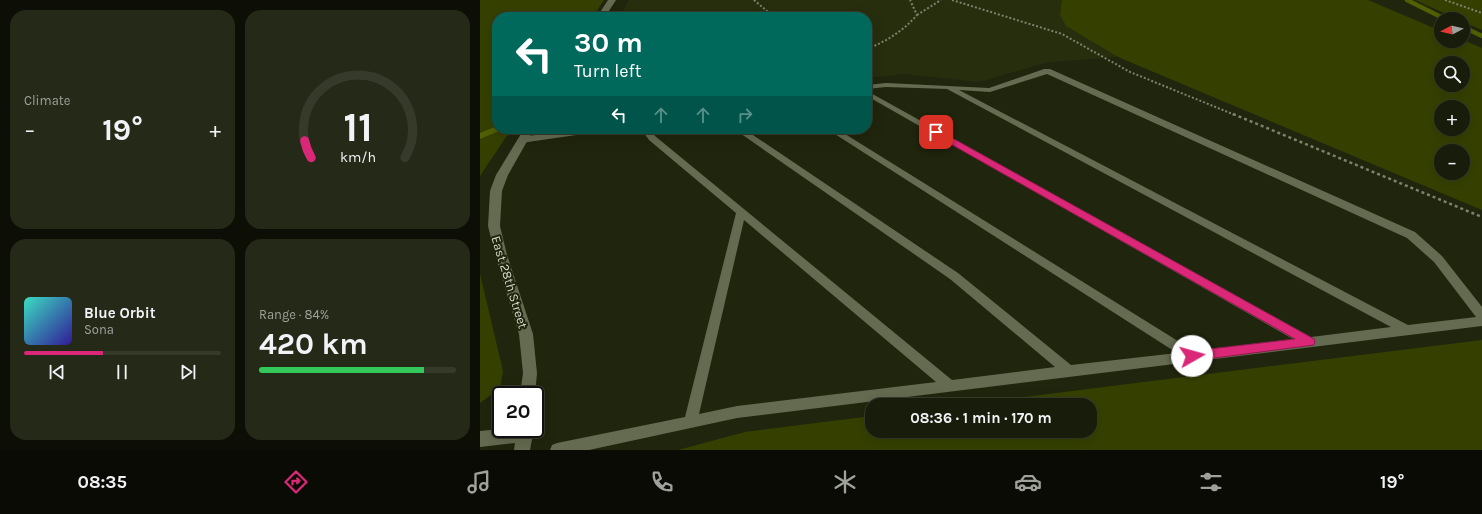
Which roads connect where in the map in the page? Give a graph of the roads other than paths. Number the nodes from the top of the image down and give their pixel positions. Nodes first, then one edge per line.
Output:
1 (612, 0) edge
2 (604, 12) edge
3 (872, 86) edge
4 (947, 87) junction
5 (872, 96) edge
6 (525, 134) edge
7 (562, 134) edge
8 (649, 134) edge
9 (745, 134) edge
10 (839, 134) edge
11 (521, 140) junction
12 (741, 212) junction
13 (1482, 316) edge
14 (1482, 321) edge
15 (1407, 330) junction
16 (1310, 342) junction
17 (1192, 356) junction
18 (1069, 371) junction
19 (949, 385) junction
20 (529, 386) edge
21 (690, 422) junction
22 (492, 437) edge
23 (525, 438) edge
24 (480, 439) edge
25 (522, 450) edge
26 (557, 450) edge

1 - 2 street
3 - 4 lane
4 - 13 lane
4 - 15 lane
5 - 16 lane
6 - 11 street, East 28th Street
7 - 11 lane
8 - 12 lane
9 - 18 lane
10 - 17 lane
11 - 20 street, East 28th Street
12 - 19 lane
12 - 21 lane
14 - 15 lane
15 - 16 lane
16 - 17 lane
17 - 18 lane
18 - 19 lane
19 - 21 lane
21 - 26 lane
22 - 24 street
23 - 25 street

